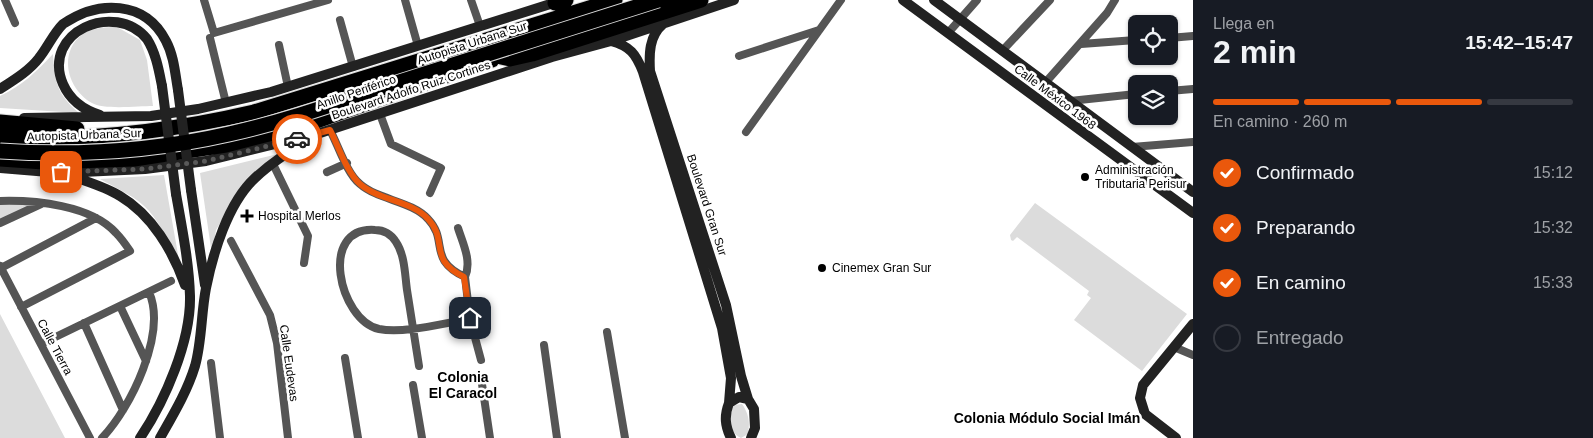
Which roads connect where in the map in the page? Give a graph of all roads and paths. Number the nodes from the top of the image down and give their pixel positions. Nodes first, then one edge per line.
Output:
1 (5, 0) edge
2 (204, 0) edge
3 (328, 0) edge
4 (405, 0) edge
5 (472, 0) edge
6 (615, 0) edge
7 (629, 0) edge
8 (658, 0) edge
9 (681, 0) edge
10 (734, 0) edge
11 (841, 0) edge
12 (934, 0) edge
13 (977, 0) edge
14 (1050, 0) edge
15 (1115, 0) edge
16 (554, 2) edge
17 (910, 2) edge
18 (704, 4) edge
19 (960, 18) junction
20 (340, 20) dead end
21 (652, 22) junction
22 (15, 23) dead end
23 (480, 26) junction
24 (819, 30) junction
25 (948, 32) junction
26 (1193, 36) edge
27 (1178, 37) edge
28 (210, 38) dead end
29 (1128, 41) edge
30 (607, 42) junction
31 (1081, 44) junction
32 (279, 45) dead end
33 (418, 46) junction
34 (649, 51) junction
35 (1002, 51) junction
36 (637, 56) junction
37 (739, 56) dead end
38 (501, 57) junction
39 (353, 67) junction
40 (1046, 84) junction
41 (288, 86) junction
42 (0, 89) edge
43 (1193, 89) edge
44 (1178, 90) edge
45 (1128, 95) edge
46 (1070, 100) junction
47 (226, 103) junction
48 (380, 114) junction
49 (120, 117) junction
50 (0, 120) edge
51 (330, 130) junction
52 (746, 132) dead end
53 (119, 134) junction
54 (320, 134) junction
55 (0, 136) edge
56 (0, 142) edge
57 (1193, 142) edge
58 (1132, 147) junction
59 (0, 151) edge
60 (347, 163) junction
61 (273, 164) junction
62 (1, 165) edge
63 (61, 172) junction
64 (328, 172) dead end
65 (1193, 192) edge
66 (430, 193) dead end
67 (0, 201) edge
68 (41, 204) junction
69 (692, 213) junction
70 (1193, 214) edge
71 (96, 218) junction
72 (0, 223) edge
73 (458, 228) dead end
74 (231, 241) dead end
75 (304, 263) dead end
76 (1, 267) edge
77 (464, 277) junction
78 (171, 282) dead end
79 (206, 288) junction
80 (149, 292) junction
81 (190, 298) junction
82 (120, 306) junction
83 (21, 307) junction
84 (470, 318) junction
85 (84, 323) junction
86 (1193, 324) edge
87 (412, 328) junction
88 (607, 332) dead end
89 (41, 344) junction
90 (544, 345) dead end
91 (1174, 347) junction
92 (1193, 355) edge
93 (345, 358) dead end
94 (481, 360) dead end
95 (146, 361) junction
96 (211, 363) dead end
97 (419, 366) dead end
98 (482, 384) dead end
99 (413, 385) dead end
100 (748, 400) junction
101 (729, 403) junction
102 (123, 410) junction
103 (154, 416) junction
104 (168, 424) junction
105 (90, 438) edge
106 (102, 438) edge
107 (140, 438) edge
108 (160, 438) edge
109 (220, 438) edge
110 (288, 438) edge
111 (358, 438) edge
112 (422, 438) edge
113 (490, 438) edge
114 (557, 438) edge
115 (625, 438) edge
116 (731, 438) edge
117 (751, 438) edge
118 (1176, 438) edge

1 - 22 street
2 - 3 street
4 - 33 street
5 - 23 street
6 - 53 highway, Anillo Periférico
7 - 56 highway, Autopista Urbana Sur, bridge
8 - 59 highway, Autopista Urbana Sur, bridge
9 - 38 highway, Anillo Periférico
10 - 18 main road
11 - 24 street
12 - 19 main road, Calle México 1968
13 - 19 street
14 - 35 street
15 - 31 street
16 - 23 main road
17 - 25 main road, Calle México 1968
18 - 21 highway
19 - 25 street
19 - 35 main road, Calle México 1968
20 - 39 street
21 - 30 highway
21 - 34 main road, Boulevard Gran Sur
21 - 38 highway
23 - 33 main road
24 - 37 street
24 - 52 street
25 - 70 main road, Calle México 1968
26 - 27 street
28 - 47 street
29 - 31 street
30 - 36 main road
30 - 48 main road, Boulevard Adolfo Ruiz Cortines
31 - 40 street
32 - 41 street
33 - 39 main road
34 - 36 main road
34 - 69 main road, Boulevard Gran Sur
35 - 40 main road, Calle México 1968
36 - 69 main road, Boulevard Gran Sur
38 - 62 highway, Anillo Periférico
39 - 41 main road
40 - 46 main road, Calle México 1968
41 - 47 main road
42 - 79 main road, bridge
43 - 44 street
45 - 46 street
46 - 58 main road, Calle México 1968
47 - 49 main road
48 - 51 main road, Boulevard Adolfo Ruiz Cortines
48 - 66 street
49 - 50 main road
49 - 81 main road, bridge
50 - 53 highway
51 - 54 main road, Boulevard Adolfo Ruiz Cortines
51 - 60 street
53 - 55 highway, Anillo Periférico
54 - 61 main road
54 - 63 main road, Boulevard Adolfo Ruiz Cortines
57 - 58 street
58 - 65 main road, Calle México 1968
60 - 64 street
60 - 77 street
61 - 75 street
61 - 79 main road
62 - 63 main road, Boulevard Adolfo Ruiz Cortines
63 - 81 main road
67 - 68 street
68 - 71 street
68 - 72 street
69 - 100 main road, Boulevard Gran Sur
69 - 101 main road, Boulevard Gran Sur
71 - 76 street
71 - 83 street
73 - 77 street
74 - 110 street, Calle Eudevas
76 - 83 street, Calle Tierra
77 - 84 street
78 - 80 street
79 - 104 main road
80 - 82 street
80 - 95 street
81 - 103 main road
82 - 85 street
82 - 95 street
83 - 89 street, Calle Tierra
84 - 87 street
84 - 94 street
85 - 89 street
85 - 102 street
86 - 91 main road
87 - 87 street
87 - 97 street
88 - 115 street
89 - 105 street, Calle Tierra
90 - 114 street
91 - 92 street
91 - 118 main road
93 - 111 street
95 - 102 street
96 - 109 street
98 - 113 street
99 - 112 street
100 - 101 main road
100 - 117 main road, Boulevard Gran Sur
101 - 116 main road, Boulevard Gran Sur
102 - 106 street
103 - 104 main road
103 - 107 main road
104 - 108 main road

